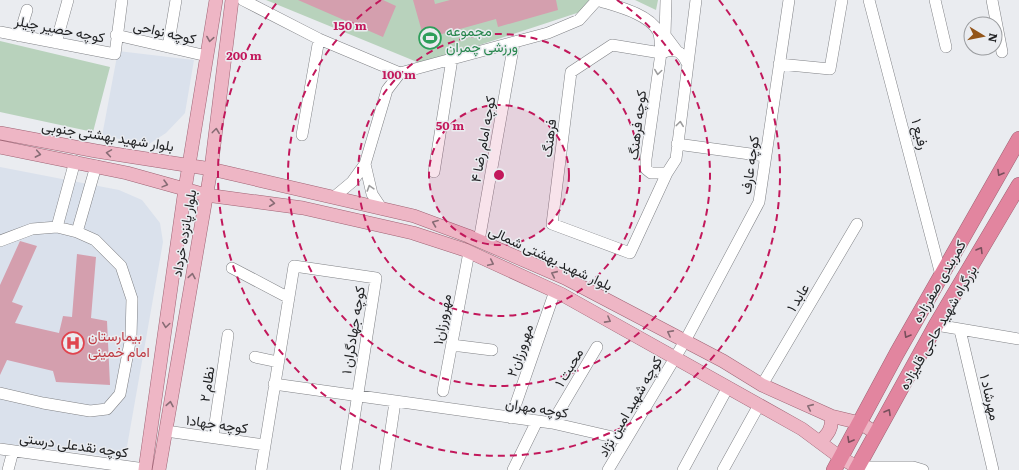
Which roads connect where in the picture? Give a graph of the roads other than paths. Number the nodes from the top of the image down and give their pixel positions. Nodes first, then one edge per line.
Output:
1 (68, 0) edge
2 (122, 0) edge
3 (176, 0) edge
4 (216, 0) edge
5 (232, 0) edge
6 (243, 0) edge
7 (597, 0) edge
8 (666, 0) edge
9 (696, 0) edge
10 (789, 0) edge
11 (842, 0) edge
12 (869, 0) edge
13 (934, 0) edge
14 (992, 0) edge
15 (26, 10) dead end
16 (995, 16) edge
17 (0, 32) edge
18 (116, 35) junction
19 (19, 36) junction
20 (319, 39) junction
21 (56, 43) junction
22 (514, 43) junction
23 (946, 46) dead end
24 (168, 47) junction
25 (677, 51) junction
26 (661, 53) junction
27 (207, 56) junction
28 (452, 59) junction
29 (687, 63) junction
30 (779, 64) junction
31 (400, 73) junction
32 (0, 133) edge
33 (302, 135) dead end
34 (1019, 139) edge
35 (678, 144) junction
36 (0, 146) edge
37 (131, 156) junction
38 (765, 156) junction
39 (75, 161) junction
40 (365, 164) junction
41 (189, 165) junction
42 (96, 166) junction
43 (211, 169) junction
44 (434, 172) dead end
45 (127, 173) junction
46 (667, 173) junction
47 (257, 180) junction
48 (1019, 185) edge
49 (185, 189) junction
50 (206, 195) junction
51 (334, 197) junction
52 (255, 201) junction
53 (382, 209) junction
54 (857, 224) dead end
55 (57, 227) junction
56 (77, 232) junction
57 (0, 241) edge
58 (479, 241) junction
59 (469, 252) junction
60 (232, 268) dead end
61 (942, 275) junction
62 (555, 291) junction
63 (288, 298) junction
64 (936, 326) junction
65 (960, 330) junction
66 (228, 335) dead end
67 (1019, 339) edge
68 (685, 341) junction
69 (452, 345) junction
70 (597, 347) dead end
71 (492, 350) dead end
72 (255, 357) dead end
73 (674, 357) junction
74 (278, 362) junction
75 (274, 384) junction
76 (762, 385) junction
77 (728, 387) junction
78 (443, 391) dead end
79 (0, 393) edge
80 (357, 397) junction
81 (395, 402) junction
82 (759, 405) junction
83 (831, 416) junction
84 (511, 418) junction
85 (537, 422) junction
86 (860, 423) junction
87 (552, 424) junction
88 (166, 431) junction
89 (876, 433) junction
90 (213, 437) junction
91 (626, 440) junction
92 (820, 442) junction
93 (265, 445) junction
94 (0, 449) edge
95 (13, 451) junction
96 (838, 464) edge
97 (76, 465) edge
98 (857, 468) edge
99 (145, 469) edge
100 (8, 470) edge
101 (159, 470) edge
102 (261, 470) edge
103 (346, 470) edge
104 (385, 470) edge
105 (513, 470) edge
106 (608, 470) edge
107 (683, 470) edge
108 (723, 470) edge
109 (923, 470) edge
110 (992, 470) edge

1 - 21 street
2 - 18 street
3 - 24 street
4 -> 27 main road, بلوار پانزده خرداد
43 -> 5 main road, بلوار پانزده خرداد
6 - 20 street
7 - 22 street
7 - 26 street
8 - 25 street
9 - 29 street
10 - 30 street, کوچه عارف
11 - 30 street
12 - 61 street, رفیع ۱
13 - 23 street
14 - 16 street
15 - 19 street
17 - 19 street, کوچه حصیر چیلر
18 - 21 street, کوچه حصیر چیلر
18 - 24 street, کوچه نواحی
19 - 21 street, کوچه حصیر چیلر
20 - 31 street
20 - 33 street
22 - 28 street
22 - 58 street, کوچه امام رضا ۴
24 - 27 street, کوچه نواحی
25 - 26 street
25 - 29 street
26 -> 46 street, کوچه فرهنگ
26 - 46 street, فرهنگ
27 - 41 main road, بلوار پانزده خرداد
28 - 31 street
28 - 44 street
35 -> 29 street
30 - 38 street, کوچه عارف
31 - 40 street
37 -> 32 main road, بلوار شهید بهشتی جنوبی
34 -> 61 highway, کمربندی صفرزاده
35 - 38 street
35 - 46 street
36 -> 39 main road
37 - 41 main road, بلوار شهید بهشتی جنوبی
37 - 45 main road
38 - 68 street, کوچه عارف
39 - 42 main road
39 - 55 street
40 - 51 street
53 -> 40 street
41 - 43 main road, بلوار شهید بهشتی جنوبی
41 - 49 main road, بلوار پانزده خرداد
42 - 45 main road
42 - 56 street
43 - 47 main road, بلوار شهید بهشتی شمالی
43 - 50 main road, بلوار پانزده خرداد
45 -> 49 main road
47 - 51 main road, بلوار شهید بهشتی شمالی
47 - 52 main road
64 -> 48 highway, بزرگراه شهید حاجی قلیزاده
49 - 50 main road
49 -> 99 main road, بلوار پانزده خرداد
50 - 52 main road, بلوار شهید بهشتی شمالی
88 -> 50 main road, بلوار پانزده خرداد
51 - 53 main road, بلوار شهید بهشتی شمالی
52 -> 59 main road, بلوار شهید بهشتی شمالی
58 -> 53 main road, بلوار شهید بهشتی شمالی
54 - 76 street, عابد ۱
55 - 56 street
55 - 57 street
56 - 79 street
68 -> 58 main road, بلوار شهید بهشتی شمالی
59 -> 62 main road, بلوار شهید بهشتی شمالی
59 - 69 street, مهرورزان۱
60 - 63 street
61 -> 86 highway, کمربندی صفرزاده
62 -> 73 main road, بلوار شهید بهشتی شمالی
62 - 84 street, مهرورزان۲
63 - 74 street
63 - 80 street, کوچه جهادگران ۱
64 - 65 street
89 -> 64 highway, بزرگراه شهید حاجی قلیزاده
65 - 67 street
65 - 110 street, مهرشاد ۱
66 - 90 street, نظام ۲
68 - 73 street, کوچه عارف
68 - 76 main road, بلوار شهید بهشتی شمالی
69 - 71 street
69 - 78 street, مهرورزان۱
70 - 87 street, محبت ۱
72 - 74 street
73 - 77 main road, بلوار شهید بهشتی شمالی
73 - 91 street, کوچه شهید امین نژاد
74 - 75 street
75 - 80 street, کوچه مهران
75 - 93 street
83 -> 76 main road, بلوار شهید بهشتی شمالی
77 - 82 main road, بلوار شهید بهشتی شمالی
77 - 107 street
80 - 81 street, کوچه مهران
80 - 103 street
81 - 84 street, کوچه مهران
81 - 104 street
82 - 92 main road, بلوار شهید بهشتی شمالی
82 - 108 street
83 - 86 main road, بلوار شهید بهشتی شمالی
83 - 92 main road
84 - 85 street, کوچه مهران
85 - 87 street, کوچه مهران
85 - 105 street
86 - 89 main road, بلوار شهید بهشتی شمالی
86 -> 96 highway, کمربندی صفرزاده
87 - 91 street, کوچه مهران
88 - 90 street, کوچه جهاد۱
88 - 101 main road, بلوار پانزده خرداد
89 - 98 highway, بزرگراه شهید حاجی قلیزاده
90 - 93 street, کوچه جهاد۱
91 - 106 street, کوچه شهید امین نژاد
92 - 96 main road, بلوار شهید بهشتی شمالی
93 - 102 street
94 - 95 street, کوچه نقدعلی درستی
95 - 97 street, کوچه نقدعلی درستی
95 - 100 street
96 - 98 main road, بلوار شهید بهشتی شمالی
97 - 99 street, کوچه نقدعلی درستی
98 - 109 street

